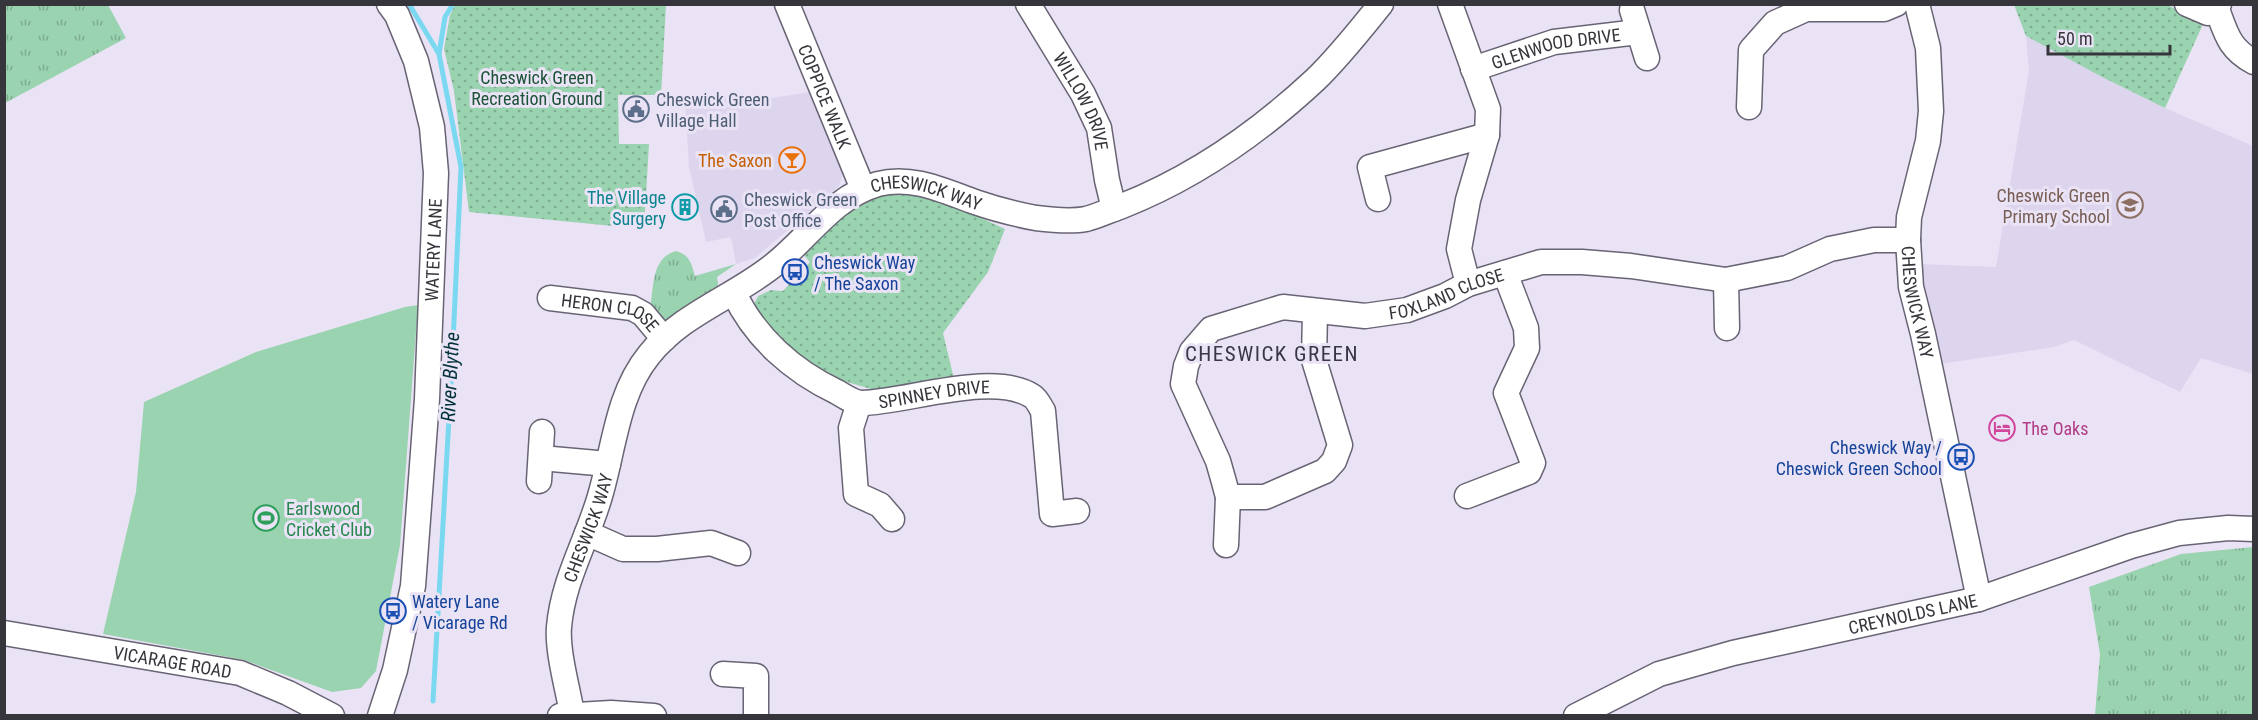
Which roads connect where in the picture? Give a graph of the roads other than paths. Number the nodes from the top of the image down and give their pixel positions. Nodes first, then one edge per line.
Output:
1 (389, 4) edge
2 (787, 4) edge
3 (1029, 4) edge
4 (1381, 4) edge
5 (1450, 4) edge
6 (1896, 4) edge
7 (1917, 4) edge
8 (2187, 4) edge
9 (2218, 7) edge
10 (1647, 58) dead end
11 (2253, 62) edge
12 (1473, 69) junction
13 (1749, 107) dead end
14 (1487, 135) junction
15 (863, 189) junction
16 (1378, 200) dead end
17 (1114, 209) junction
18 (1908, 240) junction
19 (1505, 273) junction
20 (1726, 280) junction
21 (1468, 284) junction
22 (734, 294) junction
23 (550, 298) dead end
24 (1316, 312) junction
25 (1727, 328) dead end
26 (663, 339) junction
27 (859, 403) junction
28 (542, 432) dead end
29 (608, 464) junction
30 (1228, 496) junction
31 (1467, 496) dead end
32 (1077, 511) dead end
33 (892, 519) dead end
34 (2253, 529) edge
35 (587, 533) junction
36 (1226, 545) dead end
37 (738, 553) dead end
38 (1979, 599) junction
39 (4, 633) edge
40 (723, 674) dead end
41 (566, 715) edge
42 (332, 716) edge
43 (380, 716) edge
44 (654, 716) edge
45 (756, 716) edge
46 (1576, 716) edge

1 - 43 street, WATERY LANE
2 - 15 street, COPPICE WALK
3 - 17 street, WILLOW DRIVE
4 - 17 street, CHESWICK WAY
5 - 12 street, GLENWOOD DRIVE
6 - 13 street
7 - 18 street, CHESWICK WAY
8 - 9 street
9 - 11 street
10 - 12 street, GLENWOOD DRIVE
12 - 14 street, GLENWOOD DRIVE
14 - 16 street
14 - 21 street, GLENWOOD DRIVE
15 - 17 street, CHESWICK WAY
15 - 22 street, CHESWICK WAY
18 - 20 street, FOXLAND CLOSE
18 - 38 street, CHESWICK WAY
19 - 20 street, FOXLAND CLOSE
19 - 21 street, FOXLAND CLOSE
19 - 31 street
20 - 25 street
21 - 24 street, FOXLAND CLOSE
22 - 26 street, CHESWICK WAY
22 - 27 street, SPINNEY DRIVE
23 - 26 street, HERON CLOSE
24 - 30 street
24 - 30 street, FOXLAND CLOSE
26 - 29 street, CHESWICK WAY
27 - 32 street, SPINNEY DRIVE
27 - 33 street
28 - 29 street
29 - 35 street, CHESWICK WAY
30 - 36 street, FOXLAND CLOSE
34 - 38 street, CREYNOLDS LANE
35 - 37 street
35 - 41 street, CHESWICK WAY
38 - 46 street, CREYNOLDS LANE
39 - 42 street, VICARAGE ROAD
40 - 45 street
41 - 44 street

